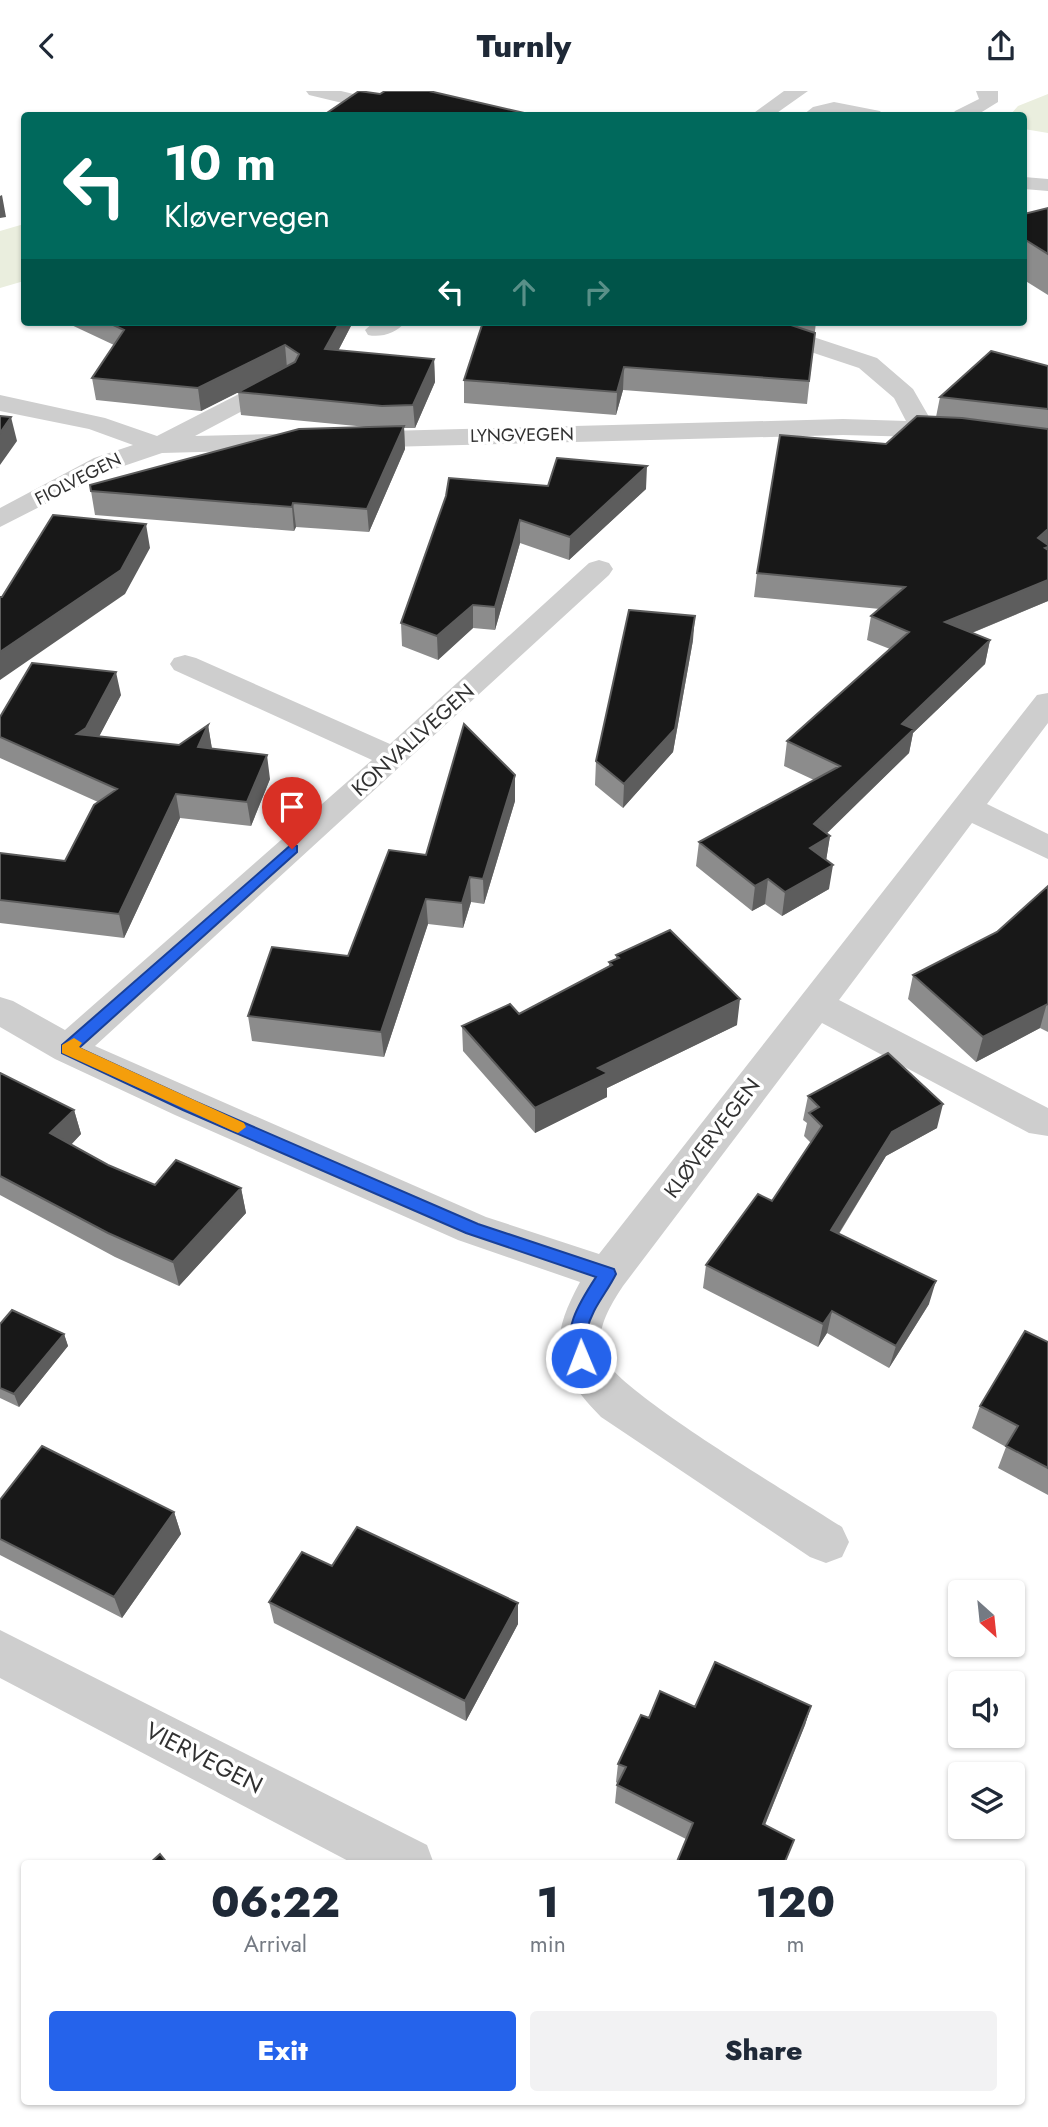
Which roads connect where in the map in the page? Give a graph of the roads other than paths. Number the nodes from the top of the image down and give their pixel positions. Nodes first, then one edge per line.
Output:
1 (316, 91) edge
2 (797, 91) edge
3 (986, 91) edge
4 (380, 106) edge
5 (766, 112) edge
6 (817, 112) edge
7 (859, 112) edge
8 (968, 112) edge
9 (1027, 183) edge
10 (1048, 185) edge
11 (756, 326) edge
12 (286, 378) edge
13 (0, 404) edge
14 (923, 428) junction
15 (1048, 443) edge
16 (159, 445) junction
17 (0, 519) edge
18 (599, 569) dead end
19 (185, 664) dead end
20 (1048, 702) edge
21 (394, 758) junction
22 (967, 807) junction
23 (1048, 848) edge
24 (816, 1003) junction
25 (0, 1010) edge
26 (68, 1049) junction
27 (1043, 1123) dead end
28 (608, 1274) junction
29 (826, 1542) dead end
30 (0, 1653) edge
31 (400, 1860) edge

1 - 4 street
2 - 5 street
3 - 8 street
6 - 7 street
9 - 10 street
11 - 14 street
12 - 16 street
13 - 16 street, LYNGVEGEN
14 - 15 street, LYNGVEGEN
14 - 16 street, LYNGVEGEN
16 - 17 street, FIOLVEGEN
18 - 21 street, KONVALLVEGEN
19 - 21 street
20 - 22 street, KLØVERVEGEN
21 - 26 street, KONVALLVEGEN
22 - 23 street
22 - 24 street, KLØVERVEGEN
24 - 27 street
24 - 28 street, KLØVERVEGEN
25 - 26 street
26 - 28 street
28 - 29 street, KLØVERVEGEN
30 - 31 street, VIERVEGEN

